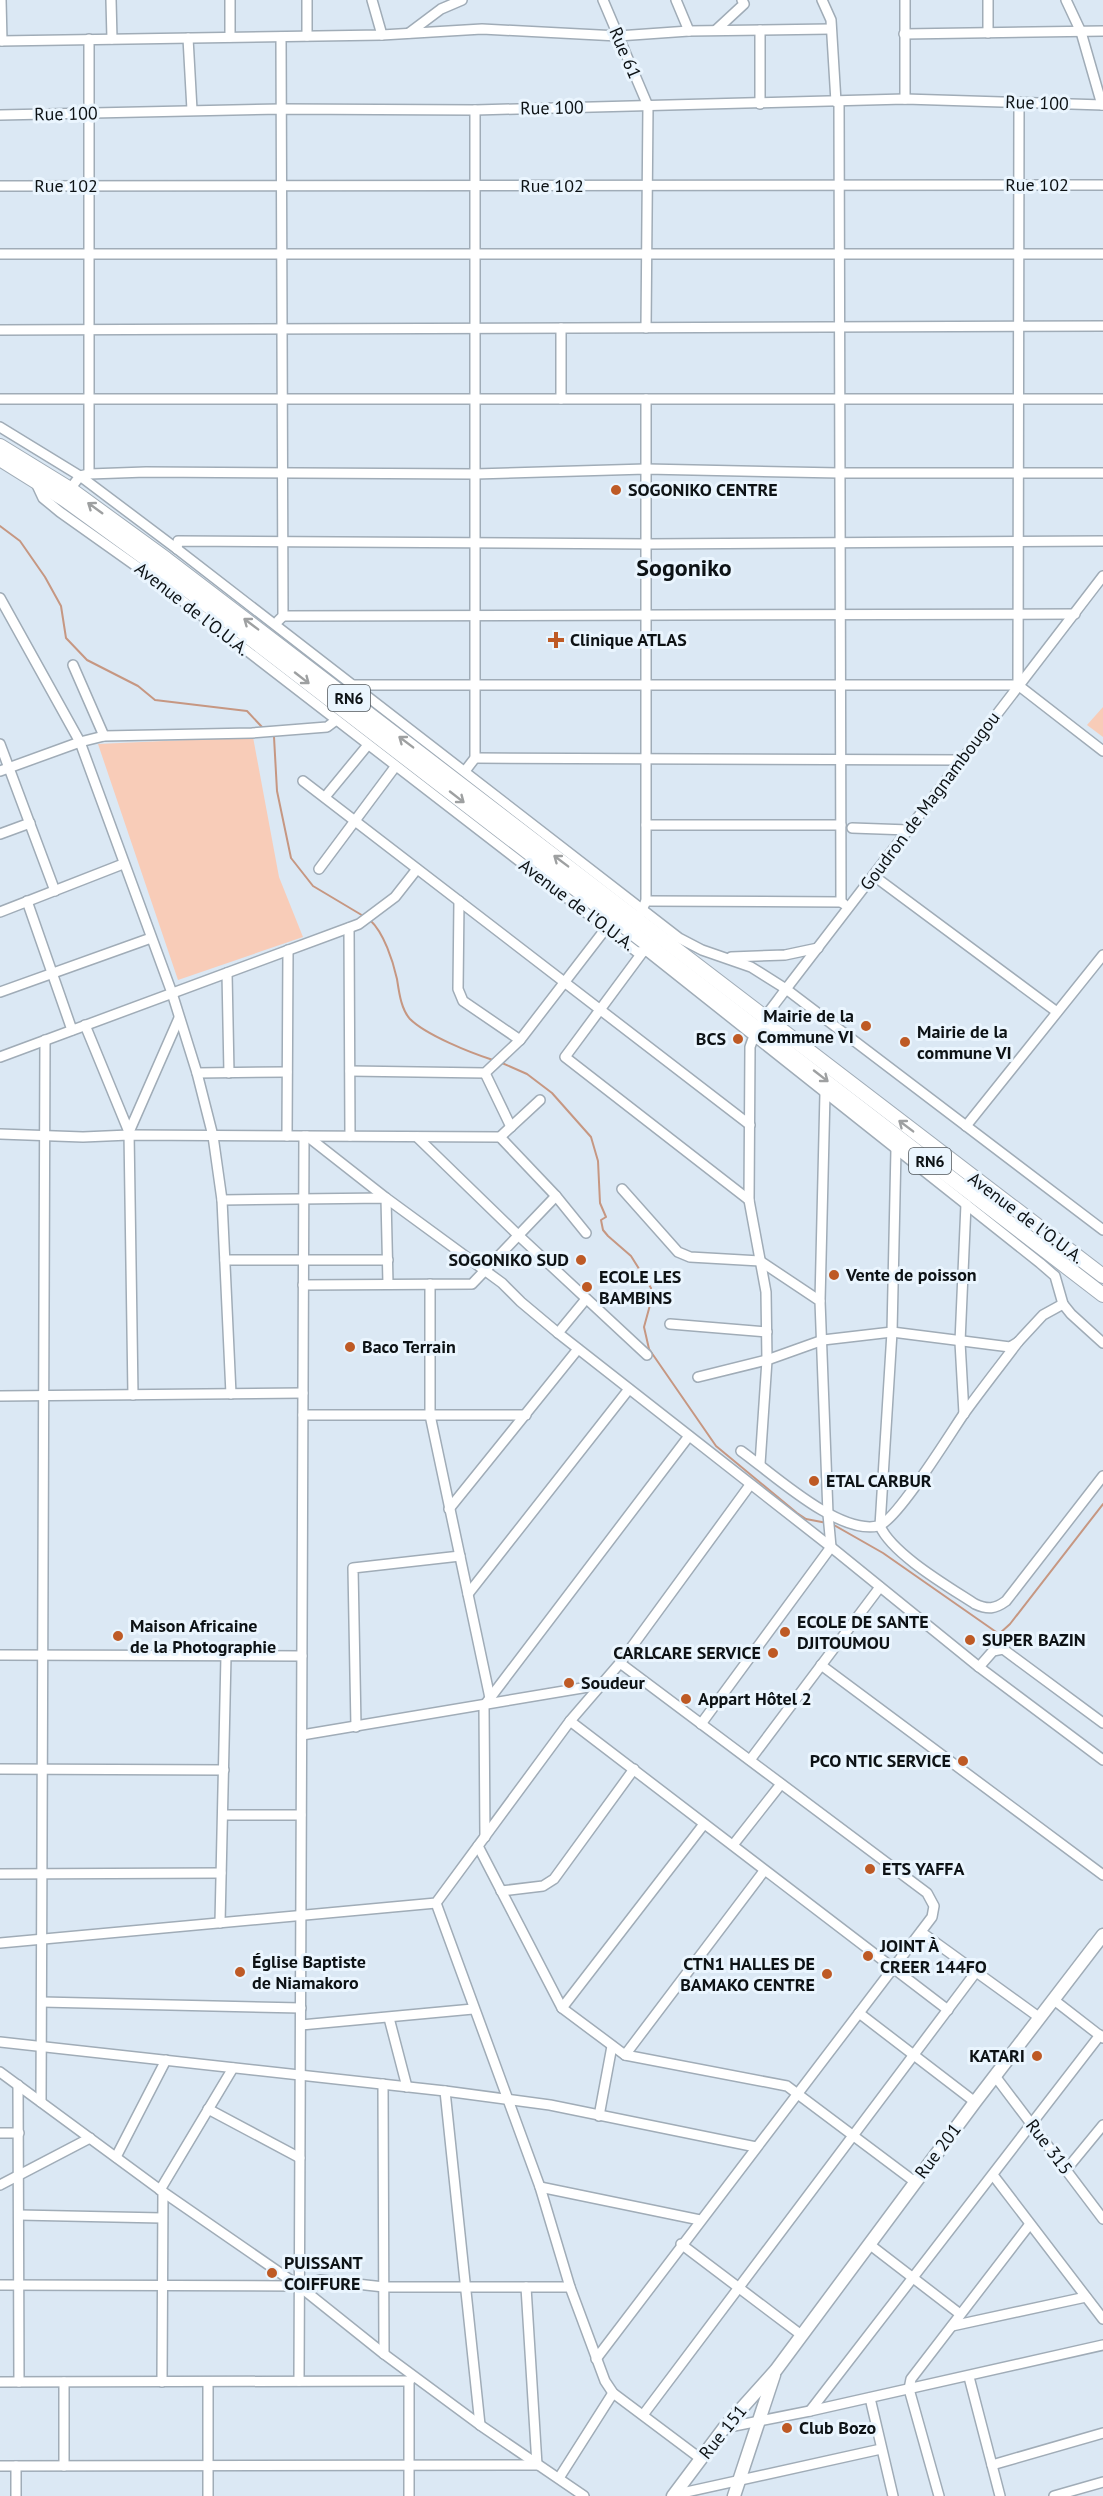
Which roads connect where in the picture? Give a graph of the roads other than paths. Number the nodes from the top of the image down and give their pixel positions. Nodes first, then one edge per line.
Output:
1 (1, 0) edge
2 (111, 0) edge
3 (230, 0) edge
4 (307, 0) edge
5 (372, 0) edge
6 (462, 0) edge
7 (603, 0) edge
8 (676, 0) edge
9 (742, 0) edge
10 (822, 0) edge
11 (904, 0) edge
12 (988, 0) edge
13 (1066, 0) edge
14 (831, 29) junction
15 (716, 30) junction
16 (760, 30) junction
17 (689, 31) junction
18 (1103, 31) edge
19 (1081, 32) junction
20 (409, 33) junction
21 (988, 33) junction
22 (904, 34) junction
23 (382, 35) junction
24 (307, 36) junction
25 (618, 36) junction
26 (230, 37) junction
27 (281, 37) junction
28 (188, 38) junction
29 (89, 39) junction
30 (112, 39) junction
31 (1, 40) edge
32 (905, 99) junction
33 (838, 102) junction
34 (1019, 102) junction
35 (760, 104) junction
36 (648, 105) junction
37 (1102, 105) edge
38 (282, 108) junction
39 (192, 110) junction
40 (475, 110) junction
41 (90, 114) junction
42 (0, 115) edge
43 (838, 185) junction
44 (1018, 185) junction
45 (1103, 185) edge
46 (0, 186) edge
47 (89, 186) junction
48 (282, 186) junction
49 (475, 186) junction
50 (646, 186) junction
51 (0, 254) edge
52 (89, 254) junction
53 (282, 254) junction
54 (475, 254) junction
55 (646, 254) junction
56 (838, 254) junction
57 (1018, 254) junction
58 (1103, 254) edge
59 (1018, 326) junction
60 (1103, 326) edge
61 (838, 327) junction
62 (475, 328) junction
63 (561, 328) junction
64 (646, 328) junction
65 (282, 329) junction
66 (0, 330) edge
67 (89, 330) junction
68 (0, 399) edge
69 (89, 399) junction
70 (282, 399) junction
71 (475, 399) junction
72 (561, 399) junction
73 (646, 399) junction
74 (839, 399) junction
75 (1018, 399) junction
76 (1103, 399) edge
77 (0, 427) edge
78 (0, 446) edge
79 (0, 459) edge
80 (646, 469) junction
81 (839, 473) junction
82 (1018, 473) junction
83 (1103, 473) edge
84 (282, 474) junction
85 (476, 474) junction
86 (84, 475) junction
87 (34, 480) junction
88 (70, 489) junction
89 (282, 541) junction
90 (476, 541) junction
91 (839, 541) junction
92 (1018, 541) junction
93 (1103, 541) edge
94 (648, 544) junction
95 (177, 549) junction
96 (1103, 576) edge
97 (0, 598) edge
98 (5, 614) edge
99 (1018, 614) junction
100 (1075, 614) junction
101 (476, 615) junction
102 (646, 615) junction
103 (840, 615) junction
104 (283, 616) junction
105 (274, 625) junction
106 (73, 665) dead end
107 (353, 685) junction
108 (476, 685) junction
109 (646, 685) junction
110 (840, 685) junction
111 (1018, 685) junction
112 (335, 721) junction
113 (104, 736) junction
114 (80, 742) junction
115 (0, 744) edge
116 (367, 746) junction
117 (1103, 751) edge
118 (476, 758) junction
119 (646, 759) junction
120 (840, 760) junction
121 (962, 760) junction
122 (395, 767) junction
123 (4, 769) edge
124 (465, 771) junction
125 (303, 781) dead end
126 (325, 797) junction
127 (354, 820) junction
128 (30, 823) junction
129 (646, 825) junction
130 (841, 825) junction
131 (852, 828) dead end
132 (909, 830) junction
133 (0, 834) edge
134 (123, 864) junction
135 (417, 868) junction
136 (319, 869) dead end
137 (874, 876) junction
138 (55, 891) junction
139 (27, 901) junction
140 (459, 901) junction
141 (841, 902) junction
142 (850, 909) junction
143 (0, 912) edge
144 (638, 915) junction
145 (354, 926) junction
146 (607, 927) junction
147 (151, 938) junction
148 (818, 948) junction
149 (288, 950) junction
150 (645, 952) junction
151 (1103, 955) edge
152 (725, 957) junction
153 (53, 973) junction
154 (227, 973) junction
155 (565, 982) junction
156 (786, 988) junction
157 (0, 992) edge
158 (172, 993) junction
159 (600, 1010) junction
160 (1057, 1012) junction
161 (179, 1018) junction
162 (85, 1025) junction
163 (759, 1027) junction
164 (72, 1030) junction
165 (45, 1040) junction
166 (520, 1040) junction
167 (0, 1057) edge
168 (350, 1071) junction
169 (287, 1072) junction
170 (197, 1073) junction
171 (229, 1073) junction
172 (486, 1073) junction
173 (825, 1094) junction
174 (540, 1100) dead end
175 (750, 1125) junction
176 (966, 1126) junction
177 (511, 1127) junction
178 (129, 1133) junction
179 (0, 1134) edge
180 (45, 1135) junction
181 (213, 1136) junction
182 (287, 1136) junction
183 (305, 1136) junction
184 (350, 1136) junction
185 (417, 1137) junction
186 (500, 1137) junction
187 (896, 1149) junction
188 (622, 1189) dead end
189 (556, 1196) junction
190 (386, 1198) junction
191 (303, 1199) junction
192 (222, 1200) junction
193 (749, 1200) junction
194 (966, 1204) junction
195 (1103, 1230) edge
196 (586, 1233) dead end
197 (518, 1235) junction
198 (225, 1260) junction
199 (303, 1260) junction
200 (388, 1260) junction
201 (760, 1261) junction
202 (486, 1270) junction
203 (1103, 1276) edge
204 (388, 1284) junction
205 (430, 1284) junction
206 (303, 1285) junction
207 (1103, 1294) edge
208 (586, 1299) junction
209 (820, 1301) junction
210 (1063, 1304) junction
211 (670, 1324) dead end
212 (766, 1332) junction
213 (892, 1332) junction
214 (558, 1333) junction
215 (823, 1340) junction
216 (960, 1342) junction
217 (1018, 1342) junction
218 (1103, 1343) edge
219 (578, 1348) junction
220 (647, 1355) dead end
221 (767, 1360) junction
222 (698, 1377) dead end
223 (629, 1389) junction
224 (303, 1393) junction
225 (231, 1394) junction
226 (44, 1395) junction
227 (133, 1395) junction
228 (0, 1396) edge
229 (964, 1414) junction
230 (303, 1415) junction
231 (430, 1415) junction
232 (526, 1415) junction
233 (689, 1436) junction
234 (741, 1451) dead end
235 (760, 1464) junction
236 (1103, 1476) edge
237 (750, 1485) junction
238 (449, 1509) junction
239 (828, 1514) junction
240 (880, 1526) junction
241 (831, 1544) junction
242 (460, 1556) junction
243 (880, 1587) junction
244 (468, 1594) junction
245 (0, 1654) edge
246 (43, 1655) junction
247 (226, 1656) junction
248 (302, 1656) junction
249 (620, 1663) junction
250 (821, 1665) junction
251 (979, 1667) junction
252 (600, 1685) junction
253 (487, 1702) junction
254 (570, 1721) junction
255 (700, 1724) junction
256 (1103, 1724) edge
257 (356, 1727) junction
258 (302, 1736) junction
259 (750, 1760) junction
260 (1103, 1760) edge
261 (0, 1769) edge
262 (42, 1769) junction
263 (634, 1769) junction
264 (224, 1770) junction
265 (781, 1784) junction
266 (223, 1815) junction
267 (301, 1815) junction
268 (705, 1824) junction
269 (485, 1837) junction
270 (733, 1845) junction
271 (478, 1846) junction
272 (764, 1871) junction
273 (222, 1873) junction
274 (0, 1874) edge
275 (42, 1874) junction
276 (1103, 1875) edge
277 (501, 1891) junction
278 (436, 1903) junction
279 (301, 1914) junction
280 (220, 1923) junction
281 (921, 1932) junction
282 (1103, 1935) edge
283 (42, 1939) junction
284 (0, 1943) edge
285 (1098, 1950) edge
286 (893, 1968) junction
287 (976, 1972) junction
288 (1054, 2000) junction
289 (42, 2002) junction
290 (301, 2008) junction
291 (562, 2008) junction
292 (473, 2010) junction
293 (948, 2010) junction
294 (859, 2013) junction
295 (389, 2018) junction
296 (1040, 2018) junction
297 (301, 2025) junction
298 (1101, 2037) edge
299 (0, 2042) edge
300 (612, 2046) junction
301 (41, 2047) junction
302 (626, 2055) junction
303 (914, 2056) junction
304 (166, 2060) junction
305 (233, 2068) junction
306 (0, 2072) edge
307 (300, 2075) junction
308 (995, 2076) junction
309 (383, 2084) junction
310 (18, 2085) junction
311 (406, 2087) junction
312 (445, 2091) junction
313 (797, 2093) junction
314 (508, 2099) junction
315 (41, 2102) junction
316 (975, 2102) junction
317 (208, 2109) junction
318 (599, 2116) junction
319 (1031, 2123) junction
320 (1103, 2125) edge
321 (0, 2133) edge
322 (19, 2133) junction
323 (854, 2136) junction
324 (90, 2138) junction
325 (756, 2146) junction
326 (116, 2157) junction
327 (300, 2158) junction
328 (1066, 2170) junction
329 (993, 2175) junction
330 (19, 2176) junction
331 (915, 2182) junction
332 (0, 2185) edge
333 (540, 2187) junction
334 (161, 2191) junction
335 (1101, 2211) edge
336 (19, 2215) junction
337 (162, 2218) junction
338 (700, 2220) junction
339 (1029, 2224) junction
340 (681, 2244) junction
341 (869, 2244) junction
342 (913, 2277) junction
343 (0, 2285) edge
344 (19, 2285) junction
345 (162, 2286) junction
346 (299, 2286) junction
347 (384, 2287) junction
348 (466, 2287) junction
349 (526, 2287) junction
350 (570, 2287) junction
351 (738, 2287) junction
352 (1086, 2297) junction
353 (960, 2314) junction
354 (1103, 2319) edge
355 (952, 2326) junction
356 (800, 2334) junction
357 (1103, 2345) edge
358 (384, 2354) junction
359 (596, 2359) junction
360 (776, 2370) junction
361 (969, 2377) junction
362 (411, 2379) junction
363 (299, 2381) junction
364 (0, 2382) edge
365 (19, 2382) junction
366 (63, 2382) junction
367 (162, 2382) junction
368 (208, 2382) junction
369 (909, 2389) junction
370 (613, 2393) junction
371 (870, 2398) junction
372 (810, 2411) junction
373 (643, 2415) junction
374 (758, 2422) junction
375 (480, 2425) junction
376 (724, 2428) junction
377 (1103, 2433) edge
378 (881, 2450) junction
379 (701, 2459) junction
380 (537, 2465) junction
381 (992, 2465) junction
382 (0, 2466) edge
383 (16, 2466) junction
384 (63, 2466) junction
385 (208, 2466) junction
386 (409, 2466) junction
387 (559, 2478) junction
388 (740, 2480) junction
389 (1103, 2482) edge
390 (16, 2496) edge
391 (208, 2496) edge
392 (409, 2496) edge
393 (584, 2496) edge
394 (673, 2496) edge
395 (734, 2496) edge
396 (893, 2496) edge
397 (939, 2496) edge
398 (1000, 2496) edge
399 (1054, 2496) edge

1 - 31 street
2 - 30 street
3 - 26 street
4 - 24 street
5 - 23 street
6 - 20 street
7 - 25 street, Rue 61
8 - 17 street
9 - 15 street
10 - 14 street
11 - 22 street
12 - 21 street
13 - 19 street
14 - 16 street
14 - 33 street
15 - 16 street
15 - 17 street
16 - 35 street
17 - 25 street
18 - 19 street
19 - 21 street
19 - 37 street
20 - 23 street
20 - 25 street
21 - 22 street
22 - 32 street
23 - 24 street
24 - 27 street
25 - 36 street, Rue 61
26 - 27 street
26 - 28 street
27 - 38 street
28 - 30 street
28 - 39 street
29 - 30 street
29 - 31 street
29 - 41 street
32 - 33 street, Rue 100
32 - 34 street, Rue 100
33 - 35 street, Rue 100
33 - 43 street
34 - 37 street, Rue 100
34 - 44 street
35 - 36 street, Rue 100
36 - 40 street, Rue 100
36 - 50 street
38 - 39 street, Rue 100
38 - 40 street, Rue 100
38 - 48 street
39 - 41 street, Rue 100
40 - 49 street
41 - 42 street, Rue 100
41 - 47 street
43 - 44 street, Rue 102
43 - 50 street, Rue 102
43 - 56 street
44 - 45 street, Rue 102
44 - 57 street
46 - 47 street, Rue 102
47 - 48 street, Rue 102
47 - 52 street
48 - 49 street, Rue 102
48 - 53 street
49 - 50 street, Rue 102
49 - 54 street
50 - 55 street
51 - 52 street
52 - 53 street
52 - 67 street
53 - 54 street
53 - 65 street
54 - 55 street
54 - 62 street
55 - 56 street
55 - 64 street
56 - 57 street
56 - 61 street
57 - 58 street
57 - 59 street
59 - 60 street
59 - 61 street
59 - 75 street
61 - 64 street
61 - 74 street
62 - 63 street
62 - 65 street
62 - 71 street
63 - 64 street
63 - 72 street
65 - 67 street
65 - 70 street
66 - 67 street
67 - 69 street
68 - 69 street
69 - 70 street
69 - 86 street
70 - 71 street
70 - 84 street
71 - 72 street
71 - 85 street
72 - 73 street
73 - 74 street
73 - 80 street
74 - 75 street
74 - 81 street
75 - 76 street
75 - 82 street
77 - 86 street, Avenue de l'O.U.A.
78 - 88 highway, Avenue de l'O.U.A. / RN6
79 - 87 highway, Avenue de l'O.U.A. / RN6
80 - 81 street
80 - 85 street
80 - 94 street
81 - 82 street
81 - 91 street
82 - 83 street
82 - 92 street
84 - 85 street
84 - 86 street
84 - 89 street
85 - 90 street
86 - 88 street
86 - 95 street, Avenue de l'O.U.A.
87 - 112 street, Avenue de l'O.U.A.
87 -> 144 highway, Avenue de l'O.U.A. / RN6
144 -> 88 highway, Avenue de l'O.U.A. / RN6
89 - 90 street
89 - 95 street
89 - 104 street
90 - 94 street
90 - 101 street
91 - 92 street
91 - 94 street
91 - 103 street
92 - 93 street
92 - 99 street
94 - 102 street
95 - 105 street, Avenue de l'O.U.A.
96 - 100 street, Goudron de Magnambougou
97 - 98 street
98 - 114 street
99 - 100 street
99 - 103 street
99 - 111 street
100 - 111 street, Goudron de Magnambougou
101 - 102 street
101 - 104 street
101 - 108 street
102 - 103 street
102 - 109 street
103 - 110 street
104 - 105 street
105 - 107 street, Avenue de l'O.U.A.
106 - 113 street
107 - 108 street
107 - 124 street, Avenue de l'O.U.A.
108 - 109 street
108 - 118 street
109 - 110 street
109 - 119 street
110 - 111 street
110 - 120 street
111 - 117 street
111 - 121 street, Goudron de Magnambougou
112 - 113 street
112 - 116 street, Avenue de l'O.U.A.
113 - 114 street
114 - 123 street
114 - 134 street
115 - 123 street
116 - 122 street, Avenue de l'O.U.A.
116 - 126 street
118 - 119 street
118 - 124 street
119 - 120 street
119 - 129 street
120 - 121 street
120 - 130 street
121 - 132 street, Goudron de Magnambougou
122 - 127 street
122 - 146 street, Avenue de l'O.U.A.
123 - 128 street
124 - 144 street, Avenue de l'O.U.A.
125 - 126 street
126 - 127 street
127 - 135 street
127 - 136 street
128 - 133 street
128 - 138 street
129 - 130 street
129 - 144 street
130 - 141 street
131 - 132 street
132 - 137 street, Goudron de Magnambougou
134 - 138 street
134 - 147 street
135 - 140 street
135 - 145 street
137 - 142 street, Goudron de Magnambougou
137 - 160 street
138 - 139 street
139 - 143 street
139 - 153 street
140 - 155 street
140 - 166 street
141 - 142 street
141 - 144 street
142 - 148 street, Goudron de Magnambougou
144 - 150 street
144 - 152 street, Avenue de l'O.U.A.
144 - 163 highway, Avenue de l'O.U.A. / RN6
145 - 149 street
145 - 168 street
146 - 150 street, Avenue de l'O.U.A.
146 - 155 street
147 - 153 street
147 - 158 street
148 - 152 street
148 - 156 street, Goudron de Magnambougou
149 - 154 street
149 - 169 street
150 - 159 street
150 - 163 street, Avenue de l'O.U.A.
151 - 160 street
152 - 156 street, Avenue de l'O.U.A.
153 - 157 street
153 - 164 street
154 - 158 street
154 - 171 street
155 - 159 street
155 - 166 street
156 - 163 street, Goudron de Magnambougou
156 - 176 street, Avenue de l'O.U.A.
158 - 161 street
158 - 162 street
159 - 175 street
159 - 193 street
160 - 176 street
161 - 170 street
161 - 178 street
162 - 164 street
162 - 178 street
163 - 173 street, Avenue de l'O.U.A.
163 - 175 street
203 -> 163 highway, Avenue de l'O.U.A. / RN6
163 -> 207 highway, Avenue de l'O.U.A. / RN6
164 - 165 street
165 - 167 street
165 - 180 street
166 - 172 street
168 - 172 street
168 - 184 street
169 - 171 street
169 - 182 street
170 - 171 street
170 - 181 street
172 - 177 street
173 - 187 street, Avenue de l'O.U.A.
173 - 209 street
174 - 177 street
175 - 193 street
176 - 195 street, Avenue de l'O.U.A.
177 - 186 street
178 - 180 street
178 - 181 street
178 - 227 street
179 - 180 street
180 - 226 street
181 - 182 street
181 - 192 street
182 - 183 street
183 - 184 street
183 - 190 street
183 - 191 street
184 - 185 street
185 - 186 street
185 - 197 street
186 - 189 street
187 - 194 street, Avenue de l'O.U.A.
187 - 213 street
188 - 201 street
189 - 196 street
189 - 197 street
190 - 191 street
190 - 200 street
190 - 202 street
191 - 192 street
191 - 199 street
192 - 198 street
193 - 201 street
194 - 210 street, Avenue de l'O.U.A.
194 - 216 street
197 - 202 street
197 - 208 street
198 - 199 street
198 - 225 street
199 - 200 street
199 - 206 street
200 - 204 street
201 - 209 street
201 - 212 street
202 - 205 street
202 - 214 street
204 - 205 street
204 - 206 street
205 - 231 street
206 - 224 street
208 - 214 street
208 - 220 street
209 - 215 street
210 - 217 street
210 - 218 street, Avenue de l'O.U.A.
211 - 212 street
212 - 221 street
213 - 215 street
213 - 216 street
213 - 240 street
214 - 219 street
215 - 221 street
215 - 239 street
216 - 217 street
216 - 229 street
217 - 229 street
219 - 223 street
219 - 232 street
221 - 222 street
221 - 235 street
223 - 233 street
223 - 244 street
224 - 225 street
224 - 230 street
225 - 227 street
226 - 227 street
226 - 228 street
226 - 246 street
229 - 240 street
230 - 231 street
230 - 248 street
231 - 232 street
231 - 238 street
232 - 238 street
233 - 237 street
233 - 253 street
234 - 235 street
235 - 239 street
236 - 240 street
237 - 241 street
237 - 249 street
238 - 242 street
239 - 240 street
239 - 241 street
241 - 243 street
241 - 255 street
242 - 244 street
242 - 257 street
243 - 250 street
243 - 251 street
244 - 253 street
245 - 246 street
246 - 247 street
246 - 262 street
247 - 248 street
247 - 264 street
248 - 258 street
249 - 252 street
249 - 255 street
250 - 259 street
250 - 276 street
251 - 256 street
251 - 260 street
252 - 253 street
252 - 254 street
253 - 257 street
253 - 269 street
254 - 263 street
254 - 269 street
255 - 259 street
257 - 258 street
258 - 267 street
259 - 265 street
261 - 262 street
262 - 264 street
262 - 275 street
263 - 268 street
263 - 277 street
264 - 266 street
265 - 270 street
265 - 281 street
266 - 267 street
266 - 273 street
267 - 279 street
268 - 270 street
268 - 291 street
269 - 271 street
270 - 272 street
271 - 277 street
271 - 278 street
272 - 286 street
272 - 302 street
273 - 275 street
273 - 280 street
274 - 275 street
275 - 283 street
277 - 291 street
278 - 279 street
278 - 292 street
279 - 280 street
279 - 290 street
280 - 283 street
281 - 286 street
281 - 287 street
282 - 285 main road, Rue 201
283 - 284 street
283 - 289 street
285 - 288 main road, Rue 201
286 - 293 street
286 - 294 street
287 - 293 street
287 - 296 street
288 - 296 main road, Rue 201
288 - 298 street
289 - 290 street
289 - 301 street
290 - 297 street
291 - 300 street
292 - 295 street
292 - 314 street
293 - 303 street
294 - 303 street
294 - 313 street
295 - 297 street
295 - 311 street
296 - 308 main road, Rue 201
297 - 307 street
298 - 319 street
299 - 301 street
300 - 302 street
300 - 318 street
301 - 304 street
301 - 315 street
302 - 313 street
303 - 316 street
303 - 323 street
304 - 305 street
304 - 326 street
305 - 307 street
305 - 317 street
306 - 310 street
307 - 309 street
307 - 327 street
308 - 316 main road, Rue 201
308 - 319 street, Rue 315
309 - 311 street
309 - 347 street
310 - 315 street
310 - 322 street
311 - 312 street
312 - 314 street
312 - 348 street
313 - 323 street
313 - 325 street
314 - 318 street
314 - 333 street
315 - 324 street
316 - 331 main road, Rue 201
317 - 327 street
317 - 334 street
318 - 325 street
319 - 328 street, Rue 315
319 - 329 street
320 - 328 street
321 - 322 street
322 - 330 street
323 - 331 street
323 - 351 street
324 - 326 street
324 - 330 street
325 - 338 street
326 - 334 street
327 - 346 street
328 - 335 street, Rue 315
329 - 339 street
329 - 342 street
330 - 332 street
330 - 336 street
331 - 341 main road, Rue 201
333 - 338 street
333 - 350 street
334 - 337 street
334 - 346 street
336 - 337 street
336 - 344 street
337 - 345 street
338 - 340 street
339 - 352 street
339 - 353 street
340 - 351 street
340 - 359 street
341 - 342 street
341 - 356 main road, Rue 201
342 - 353 street
342 - 372 street
343 - 344 street
344 - 345 street
344 - 365 street
345 - 346 street
345 - 367 street
346 - 347 street
346 - 358 street
346 - 363 street
347 - 348 street
347 - 358 street
348 - 349 street
348 - 375 street
349 - 350 street
349 - 380 street
350 - 359 street
351 - 356 street
351 - 373 street
352 - 354 street
352 - 355 street
353 - 355 street
355 - 369 street
356 - 360 main road, Rue 201
357 - 361 street
358 - 362 street
359 - 370 street
360 - 374 main road
360 - 376 main road, Rue 151
361 - 369 street
361 - 381 street
362 - 363 street
362 - 375 street
362 - 386 street
363 - 368 street
364 - 365 street
365 - 366 street
366 - 367 street
366 - 384 street
367 - 368 street
368 - 385 street
369 - 371 street
369 - 397 street
370 - 373 street
370 - 387 street
371 - 372 street
371 - 378 street
372 - 374 street
373 - 379 street
374 - 376 street
374 - 388 main road
375 - 380 street
376 - 379 main road, Rue 151
377 - 381 street
378 - 388 street
378 - 396 street
379 - 394 main road, Rue 151
380 - 386 street
380 - 387 street
381 - 398 street
382 - 383 street
383 - 384 street
383 - 390 street
384 - 385 street
385 - 386 street
385 - 391 street
386 - 392 street
387 - 393 street
388 - 394 street
388 - 395 main road
389 - 399 street

